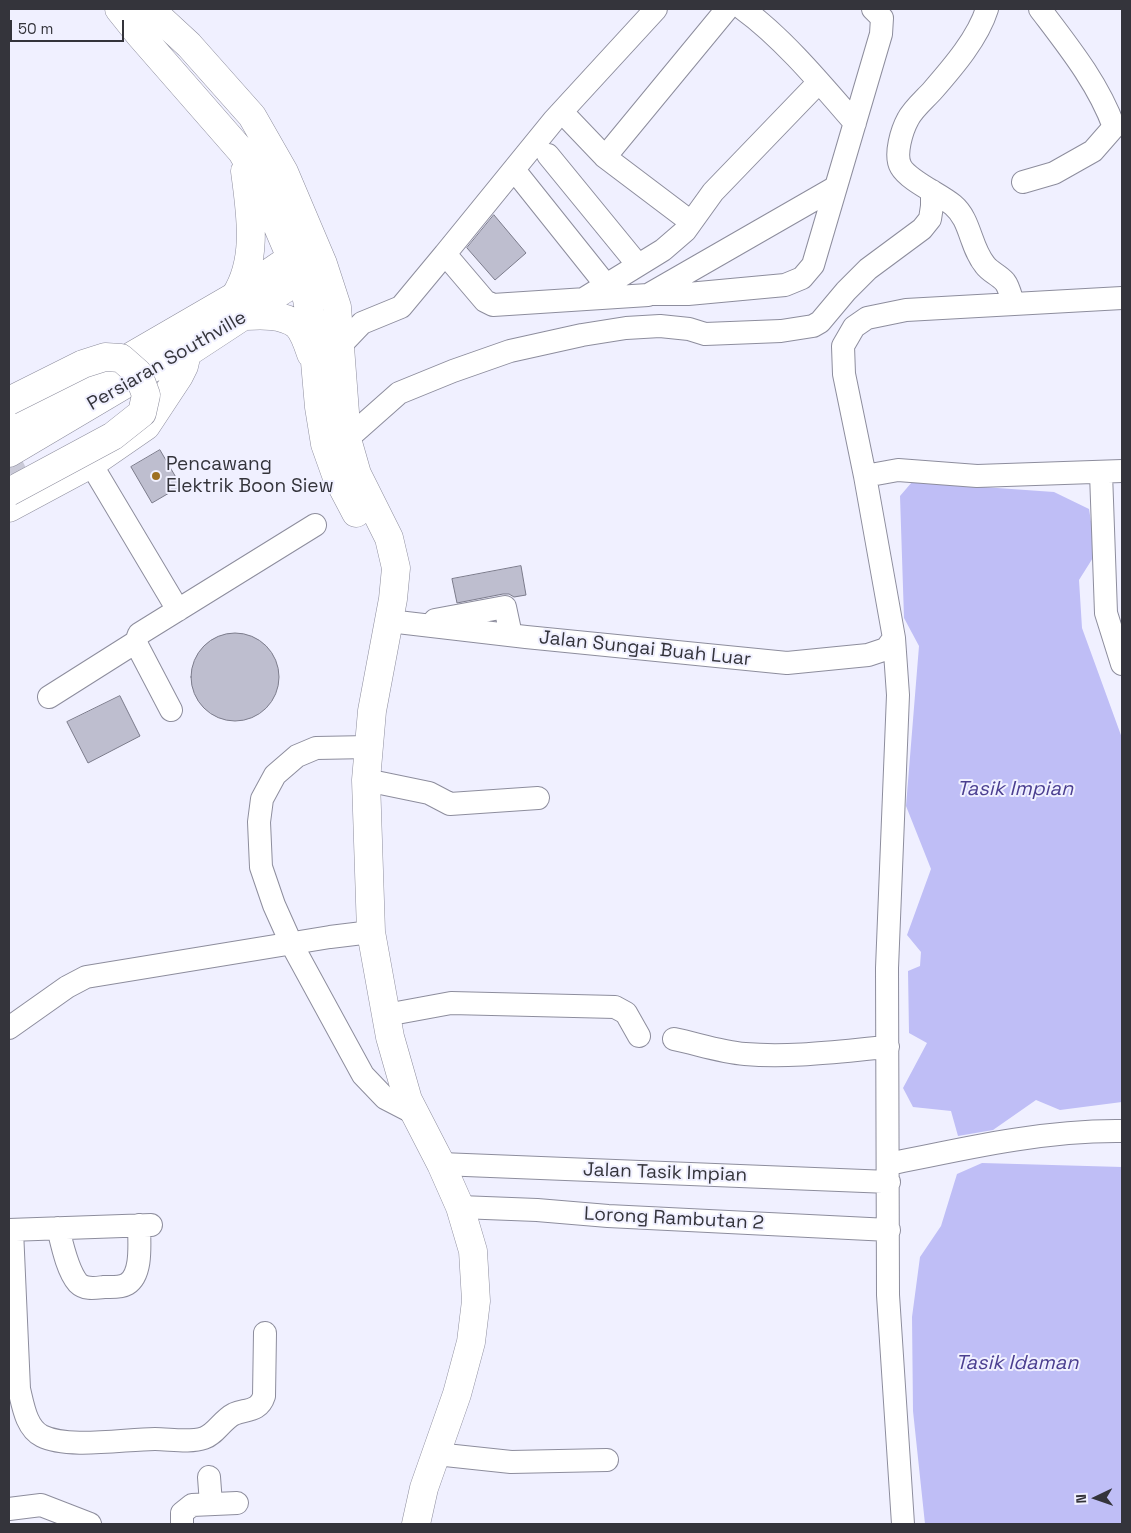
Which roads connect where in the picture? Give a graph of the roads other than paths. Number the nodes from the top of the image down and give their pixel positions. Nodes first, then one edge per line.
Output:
1 (119, 9) edge
2 (656, 9) edge
3 (727, 9) edge
4 (743, 9) edge
5 (874, 9) edge
6 (987, 9) edge
7 (1040, 9) edge
8 (154, 10) edge
9 (819, 82) junction
10 (562, 112) junction
11 (855, 122) junction
12 (242, 152) junction
13 (548, 155) dead end
14 (605, 157) junction
15 (519, 176) dead end
16 (1023, 182) dead end
17 (836, 187) junction
18 (932, 191) junction
19 (691, 222) junction
20 (445, 254) junction
21 (307, 260) junction
22 (638, 265) junction
23 (606, 284) junction
24 (648, 294) junction
25 (1122, 298) edge
26 (582, 300) junction
27 (408, 301) junction
28 (1013, 303) junction
29 (240, 306) junction
30 (337, 306) junction
31 (341, 345) junction
32 (187, 353) junction
33 (316, 368) junction
34 (9, 401) edge
35 (9, 427) edge
36 (347, 439) junction
37 (17, 458) tunnel mouth
38 (91, 464) junction
39 (1112, 472) edge
40 (866, 476) junction
41 (9, 492) edge
42 (9, 508) edge
43 (315, 525) dead end
44 (178, 610) junction
45 (399, 615) junction
46 (894, 638) junction
47 (136, 642) junction
48 (1122, 664) edge
49 (49, 697) dead end
50 (171, 710) dead end
51 (369, 747) junction
52 (366, 780) junction
53 (538, 798) dead end
54 (371, 932) junction
55 (291, 943) junction
56 (386, 1015) junction
57 (9, 1028) edge
58 (639, 1036) dead end
59 (674, 1039) dead end
60 (888, 1047) junction
61 (414, 1113) junction
62 (1122, 1131) edge
63 (441, 1164) junction
64 (889, 1173) junction
65 (460, 1207) junction
66 (58, 1228) junction
67 (11, 1230) edge
68 (889, 1230) junction
69 (265, 1333) dead end
70 (436, 1454) junction
71 (606, 1460) dead end
72 (209, 1477) dead end
73 (237, 1503) dead end
74 (211, 1504) junction
75 (9, 1510) edge
76 (90, 1524) edge
77 (182, 1524) edge
78 (416, 1524) edge
79 (903, 1524) edge

1 - 12 main road
2 - 10 street
3 - 14 street
4 - 9 street
5 - 11 street
6 - 18 street
7 - 16 street
8 - 21 main road
9 - 11 street
9 - 19 street
10 - 14 street
10 - 20 street
11 - 17 street
12 - 21 main road
12 - 29 main road
13 - 22 street
14 - 19 street
15 - 23 street
17 - 24 street
17 - 24 street
18 - 28 street
18 - 36 street
19 - 22 street
20 - 26 street
20 - 27 street
21 - 29 main road, Persiaran Southville
21 - 30 main road
21 - 33 main road
22 - 23 street
23 - 26 street
24 - 26 street
25 - 28 street
27 - 30 street
27 - 31 street
28 - 40 street
29 - 32 main road, Persiaran Southville
29 - 33 main road
29 - 35 main road, Persiaran Southville
30 - 31 main road
31 - 36 main road
32 - 37 main road, Persiaran Southville
32 - 38 main road
33 - 45 main road
34 - 41 main road, bridge
36 - 45 main road
38 - 42 main road
38 - 44 street
39 - 40 street
39 - 48 street
40 - 46 street
43 - 44 street
44 - 47 street
45 - 46 street, Jalan Sungai Buah Luar
45 - 51 main road
46 - 60 street
47 - 49 street
47 - 50 street
51 - 52 main road
51 - 55 street
52 - 53 street
52 - 54 main road
54 - 55 street
54 - 56 main road
55 - 57 street
55 - 61 street
56 - 58 street
56 - 61 main road
59 - 60 street
60 - 64 street
61 - 63 main road
62 - 64 street, Jalan Tasik Impian
63 - 64 street, Jalan Tasik Impian
63 - 65 main road
64 - 68 street
65 - 68 street, Lorong Rambutan 2
65 - 70 main road
66 - 66 street
66 - 67 street
67 - 69 street
68 - 79 street
70 - 71 street
70 - 78 main road
72 - 74 street
73 - 74 street
74 - 77 street
75 - 76 street

